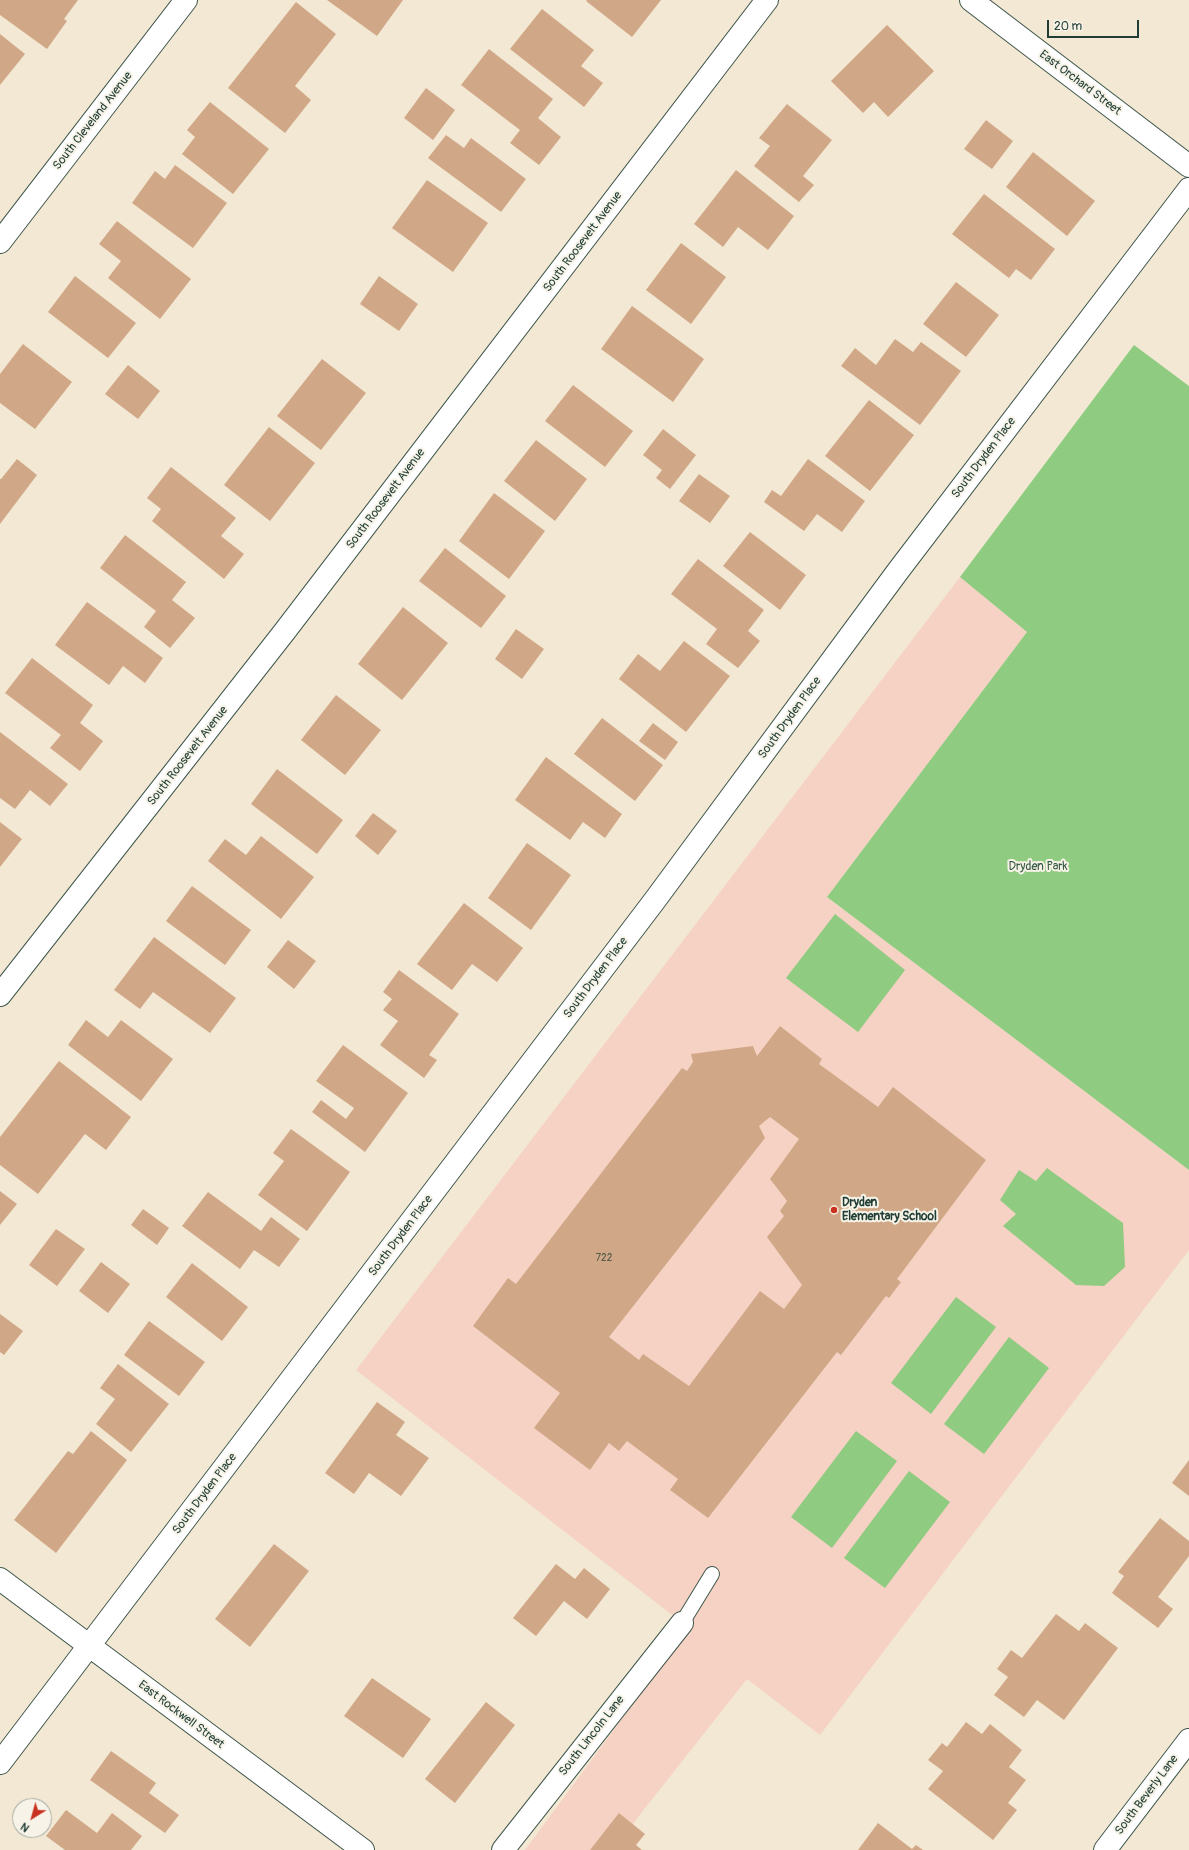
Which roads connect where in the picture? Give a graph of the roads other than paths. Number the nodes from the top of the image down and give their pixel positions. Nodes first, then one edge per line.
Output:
1 (186, 0) edge
2 (767, 0) edge
3 (971, 0) edge
4 (1189, 166) edge
5 (1189, 189) edge
6 (0, 242) edge
7 (0, 995) edge
8 (712, 1574) dead end
9 (0, 1579) edge
10 (682, 1623) joint
11 (89, 1646) junction
12 (1189, 1740) edge
13 (0, 1763) edge
14 (363, 1850) edge
15 (503, 1850) edge
16 (1105, 1850) edge

1 - 6 street, South Cleveland Avenue
2 - 7 street, South Roosevelt Avenue
3 - 4 street, East Orchard Street
5 - 11 street, South Dryden Place
8 - 10 lane
9 - 11 street, East Rockwell Street
10 - 15 street, South Lincoln Lane
11 - 13 street, South Dryden Place
11 - 14 street, East Rockwell Street
12 - 16 street, South Beverly Lane

